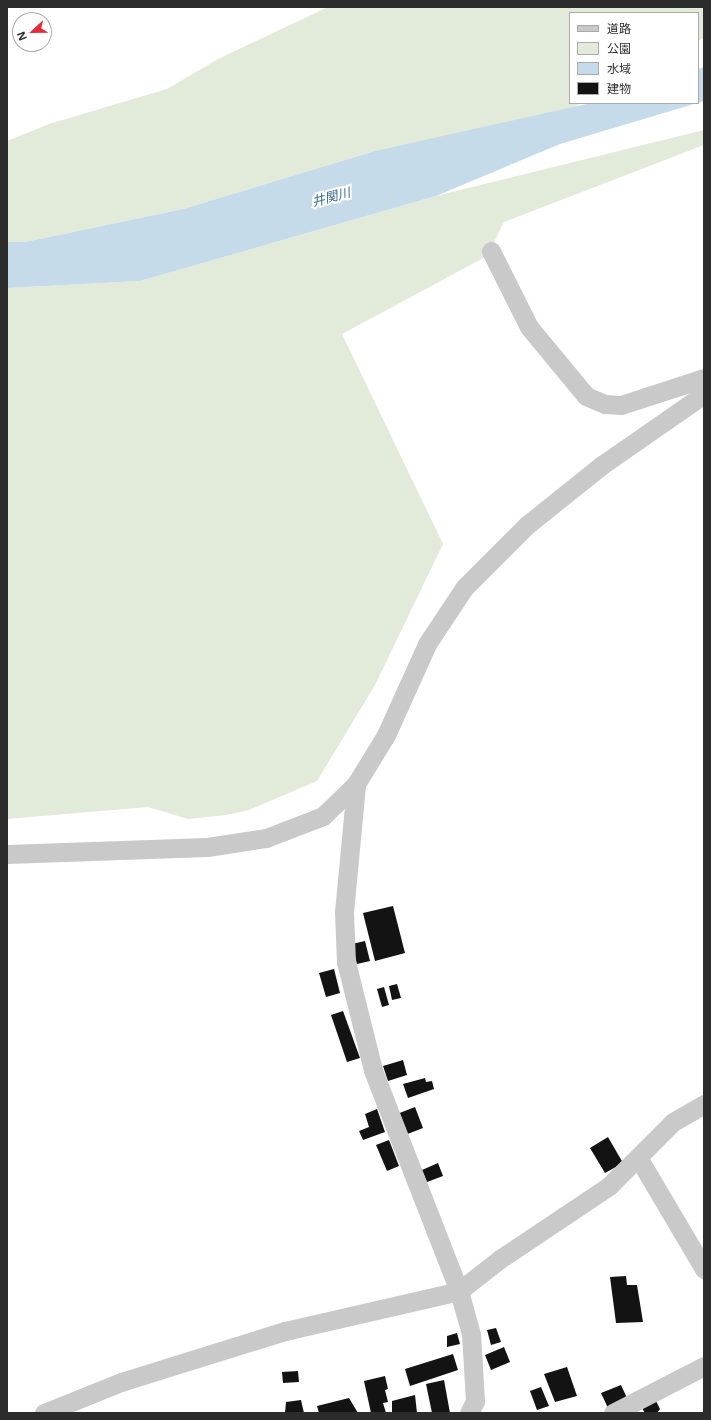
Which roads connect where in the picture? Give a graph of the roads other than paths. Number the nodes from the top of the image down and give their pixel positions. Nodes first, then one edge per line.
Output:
1 (492, 251) dead end
2 (704, 378) edge
3 (704, 394) edge
4 (356, 784) junction
5 (7, 854) edge
6 (704, 1104) edge
7 (639, 1159) junction
8 (704, 1269) edge
9 (460, 1291) junction
10 (704, 1366) edge
11 (472, 1412) edge
12 (44, 1413) edge
13 (613, 1413) edge

1 - 2 street
3 - 4 street
4 - 5 street
4 - 9 street
6 - 7 street
7 - 8 street
7 - 9 street
9 - 11 street
9 - 12 street
10 - 13 street

